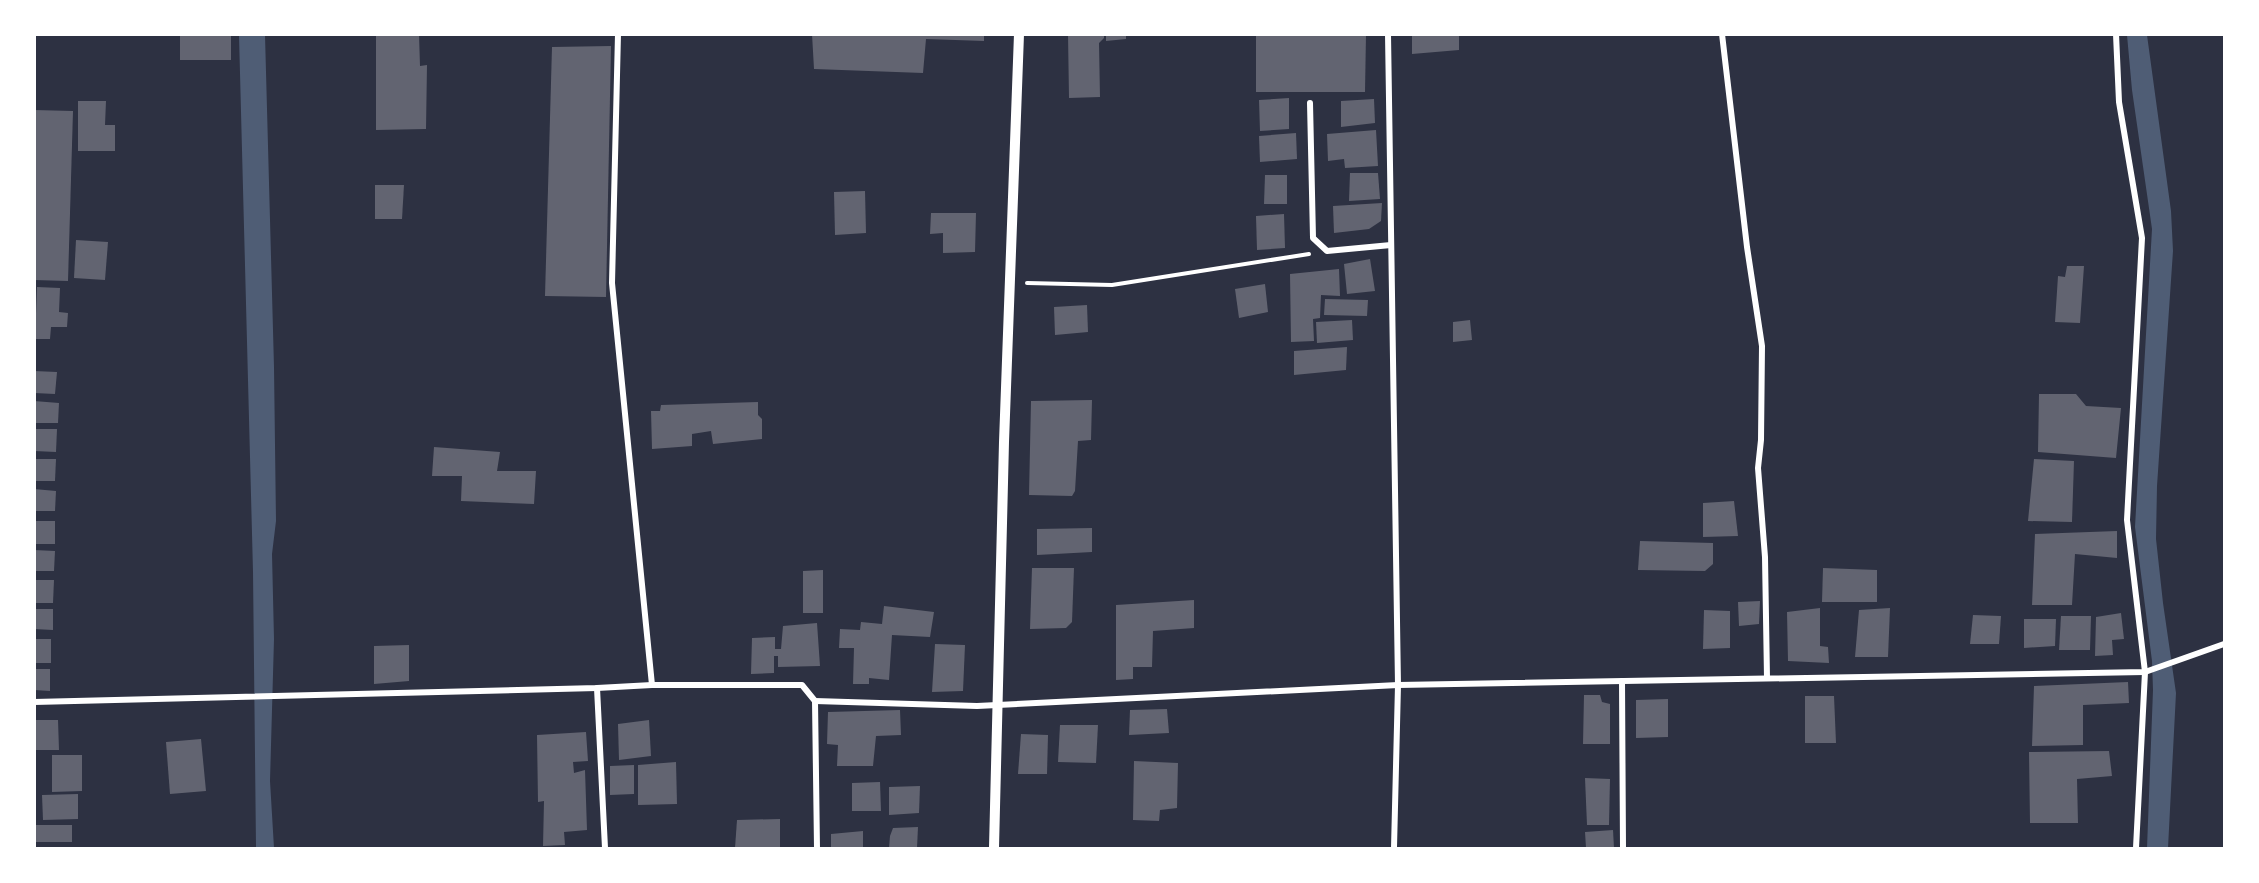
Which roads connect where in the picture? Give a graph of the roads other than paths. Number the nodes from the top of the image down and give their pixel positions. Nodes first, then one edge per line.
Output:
1 (618, 34) edge
2 (1019, 34) edge
3 (1388, 34) edge
4 (1722, 34) edge
5 (2116, 34) edge
6 (1310, 103) dead end
7 (1391, 245) junction
8 (2224, 644) edge
9 (2145, 672) junction
10 (1767, 678) junction
11 (1622, 681) junction
12 (652, 685) junction
13 (1398, 685) junction
14 (597, 688) junction
15 (815, 701) junction
16 (34, 702) edge
17 (998, 705) junction
18 (605, 849) edge
19 (817, 849) edge
20 (994, 849) edge
21 (1394, 849) edge
22 (1623, 849) edge
23 (2136, 849) edge

1 - 12 street
2 - 17 street
3 - 7 street
4 - 10 street
5 - 9 street
6 - 7 street
7 - 13 street
8 - 9 street
9 - 10 street
9 - 23 street
10 - 11 street
11 - 13 street
11 - 22 street
12 - 14 street
12 - 15 street
13 - 17 street
13 - 21 street
14 - 16 street
14 - 18 street
15 - 17 street
15 - 19 street
17 - 20 street

